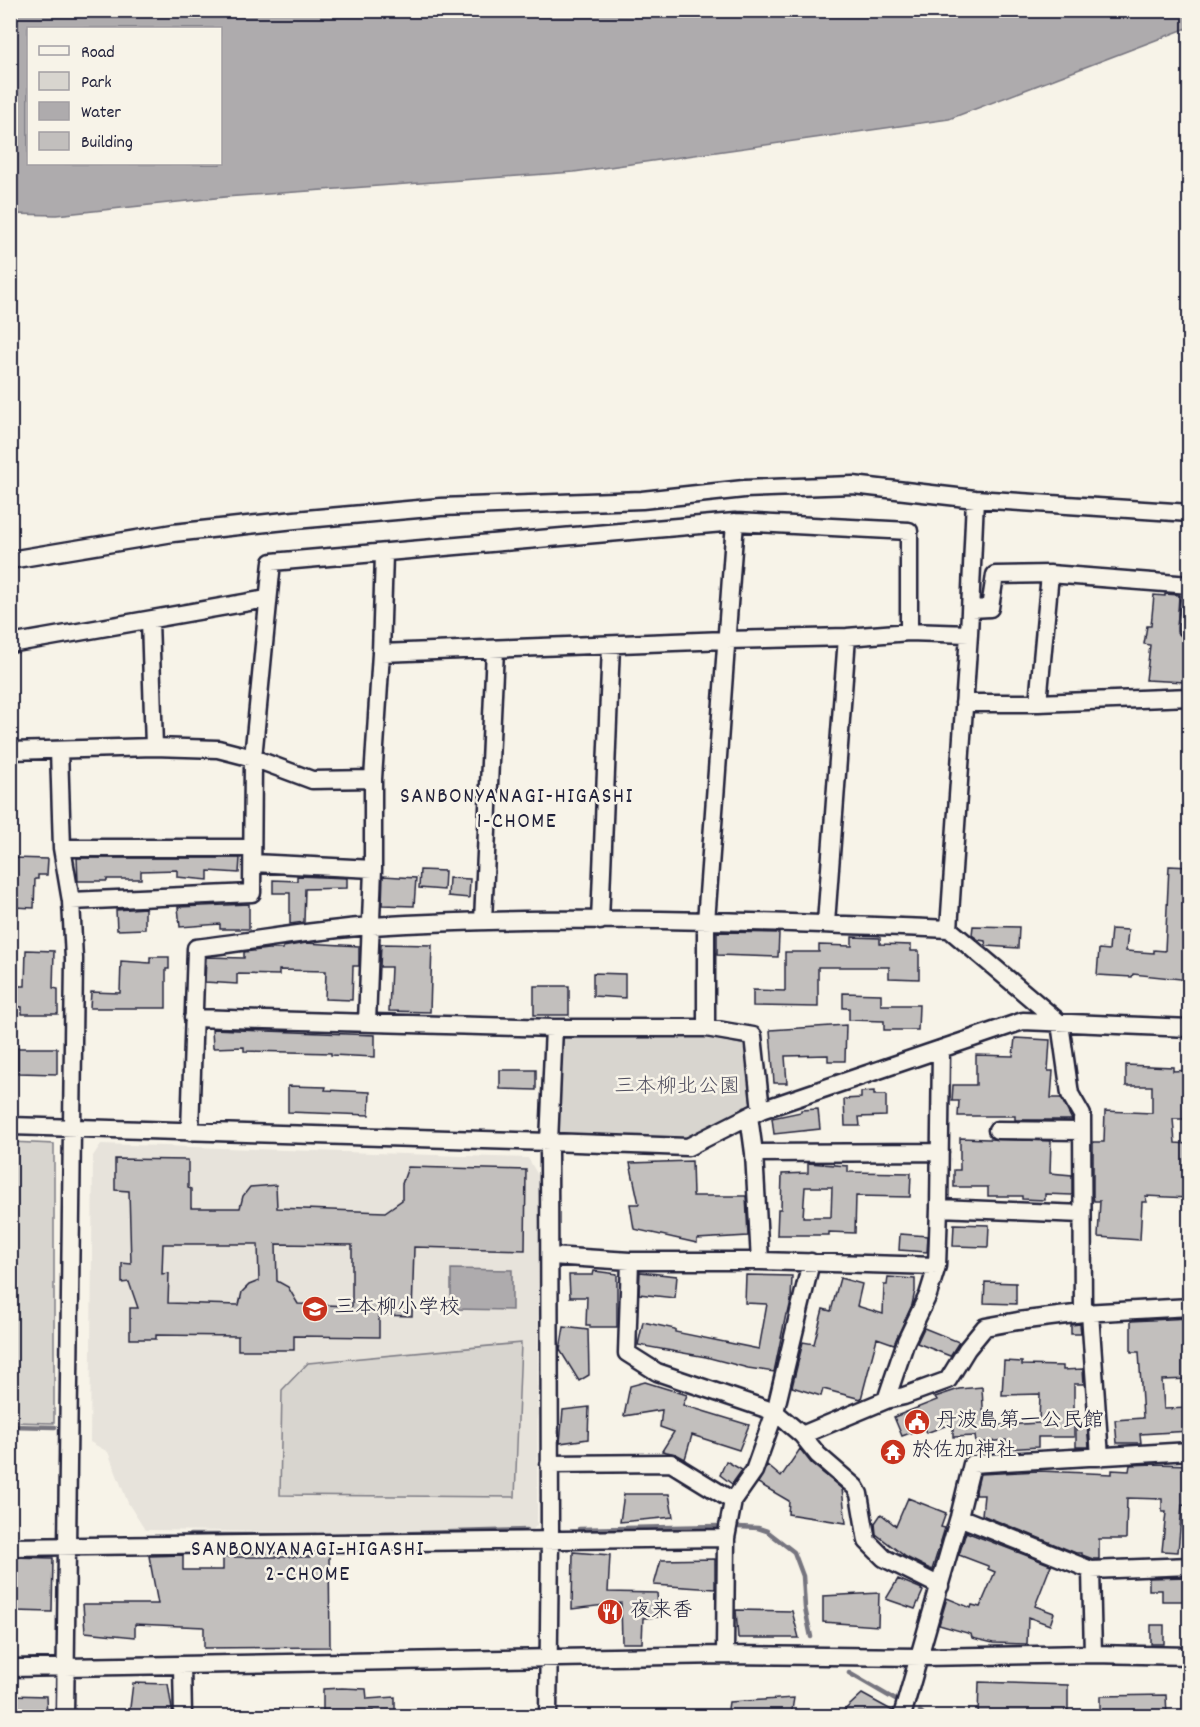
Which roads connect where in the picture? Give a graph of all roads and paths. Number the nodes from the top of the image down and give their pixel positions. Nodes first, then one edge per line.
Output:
1 (975, 499) junction
2 (1190, 513) edge
3 (735, 522) junction
4 (384, 554) junction
5 (10, 560) edge
6 (1050, 574) junction
7 (1190, 586) edge
8 (267, 599) junction
9 (970, 609) junction
10 (150, 620) junction
11 (1187, 628) dead end
12 (909, 632) junction
13 (969, 634) junction
14 (847, 637) junction
15 (726, 640) junction
16 (10, 644) edge
17 (611, 645) junction
18 (495, 649) junction
19 (381, 653) junction
20 (1190, 697) edge
21 (964, 703) junction
22 (1038, 703) junction
23 (154, 747) junction
24 (59, 750) junction
25 (10, 751) edge
26 (253, 758) junction
27 (373, 779) junction
28 (62, 848) junction
29 (252, 855) junction
30 (373, 869) junction
31 (71, 901) junction
32 (483, 921) junction
33 (600, 921) junction
34 (706, 922) junction
35 (826, 923) junction
36 (369, 926) junction
37 (949, 928) junction
38 (194, 1018) junction
39 (368, 1022) junction
40 (1060, 1023) junction
41 (554, 1028) junction
42 (706, 1028) junction
43 (1190, 1029) edge
44 (941, 1049) junction
45 (755, 1113) junction
46 (10, 1126) edge
47 (73, 1127) junction
48 (997, 1130) dead end
49 (190, 1131) junction
50 (1082, 1131) junction
51 (549, 1142) junction
52 (940, 1152) junction
53 (754, 1153) junction
54 (939, 1208) junction
55 (1082, 1214) junction
56 (551, 1256) junction
57 (630, 1261) junction
58 (760, 1261) junction
59 (811, 1262) junction
60 (937, 1266) junction
61 (1190, 1307) edge
62 (1086, 1313) junction
63 (886, 1400) junction
64 (775, 1412) junction
65 (802, 1435) junction
66 (1190, 1451) edge
67 (1100, 1457) junction
68 (549, 1464) junction
69 (734, 1501) junction
70 (960, 1517) junction
71 (726, 1538) junction
72 (550, 1540) junction
73 (66, 1545) junction
74 (10, 1547) edge
75 (1190, 1566) edge
76 (1091, 1570) junction
77 (940, 1586) junction
78 (1093, 1654) junction
79 (725, 1655) junction
80 (1190, 1656) edge
81 (921, 1657) junction
82 (547, 1659) junction
83 (182, 1666) junction
84 (10, 1668) edge
85 (66, 1668) junction
86 (65, 1716) edge
87 (183, 1716) edge
88 (548, 1716) edge
89 (902, 1716) edge

1 - 2 street
1 - 5 street
1 - 9 street
3 - 4 street
3 - 12 street
3 - 15 street
4 - 8 street
4 - 19 street
6 - 7 street
6 - 9 street
6 - 22 street
7 - 11 street
8 - 10 street
8 - 26 street
9 - 13 street
10 - 16 street
10 - 23 street
12 - 13 street
12 - 14 street
13 - 21 street
14 - 15 street
14 - 35 street
15 - 17 street
15 - 34 street
17 - 18 street
17 - 33 street
18 - 19 street
18 - 32 street
19 - 27 street
20 - 22 street
21 - 22 street
21 - 37 street
23 - 24 street
23 - 26 street
24 - 25 street
24 - 28 street
26 - 27 street
26 - 29 street
27 - 30 street
28 - 29 street
28 - 31 street
29 - 30 street
29 - 31 street
30 - 36 street
31 - 47 street
32 - 33 street
32 - 36 street
33 - 34 street
34 - 35 street
34 - 42 street
35 - 37 street
36 - 38 street
36 - 39 street
37 - 40 street
38 - 39 street
38 - 49 street
39 - 41 street
40 - 43 street
40 - 44 street
40 - 50 street
41 - 42 street
41 - 51 street
42 - 45 street
44 - 45 street
44 - 52 street
45 - 51 street
45 - 53 street
46 - 47 street
47 - 49 street
47 - 73 street
48 - 50 street
49 - 51 street
50 - 55 street
51 - 56 street
52 - 53 street
52 - 54 street
53 - 58 street
54 - 55 street
54 - 60 street
55 - 62 street
56 - 57 street
56 - 68 street
57 - 58 street
57 - 64 street
58 - 59 street
59 - 60 street
59 - 64 street
60 - 63 street
61 - 62 street
62 - 63 street
62 - 67 street
63 - 65 street
64 - 65 street
64 - 69 street
65 - 77 street
66 - 67 street
67 - 70 street
68 - 69 street
68 - 72 street
69 - 71 street
70 - 76 street
70 - 77 street
71 - 72 street
71 - 79 street
72 - 73 street
72 - 82 street
73 - 74 street
73 - 85 street
75 - 76 street
76 - 78 street
77 - 81 street
78 - 80 street
78 - 81 street
79 - 81 street
79 - 82 street
81 - 89 street
82 - 83 street
82 - 88 street
83 - 85 street
83 - 87 street
84 - 85 street
85 - 86 street

